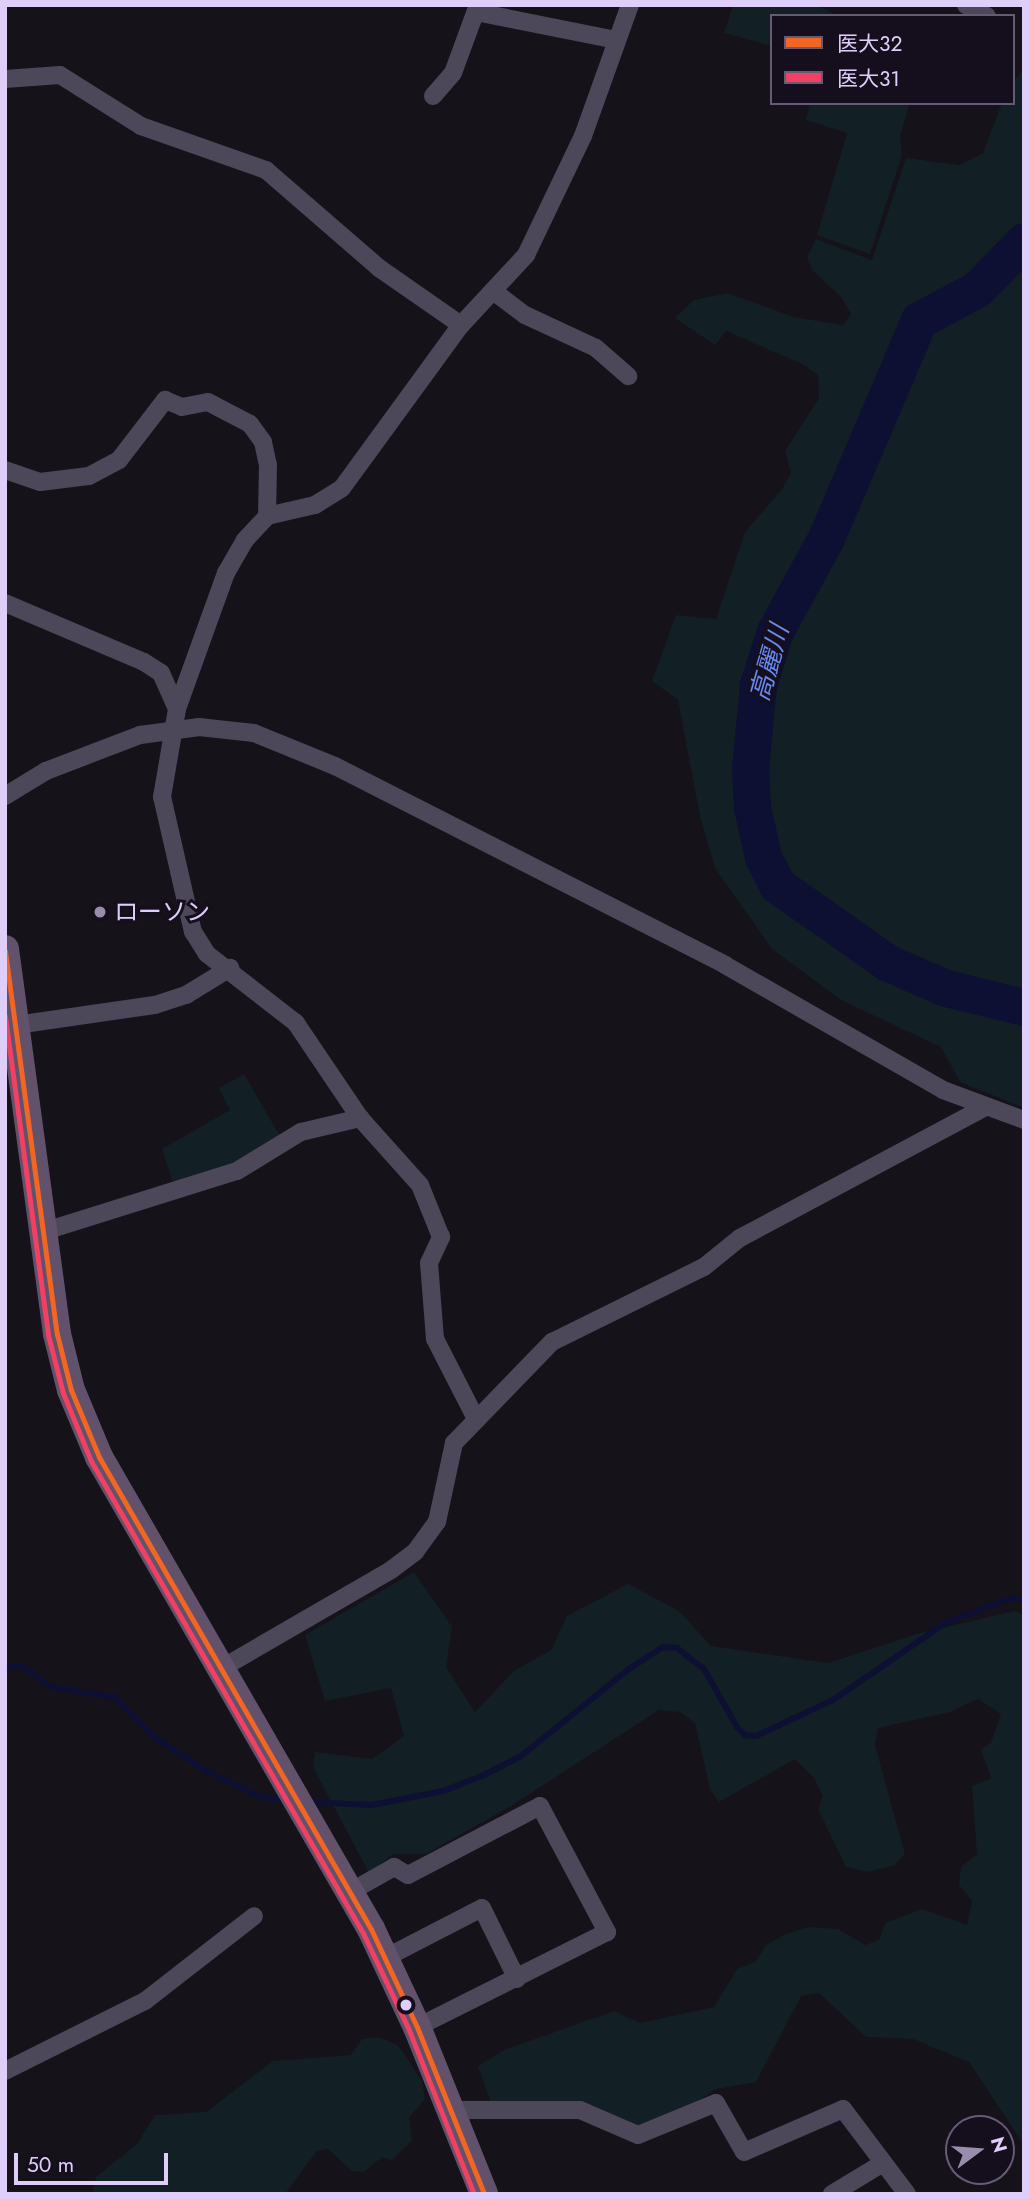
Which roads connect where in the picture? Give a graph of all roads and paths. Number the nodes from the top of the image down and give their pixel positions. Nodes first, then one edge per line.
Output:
1 (630, 5) edge
2 (966, 5) edge
3 (477, 9) edge
4 (983, 14) edge
5 (615, 40) junction
6 (5, 79) edge
7 (433, 96) dead end
8 (494, 290) junction
9 (461, 325) junction
10 (628, 376) dead end
11 (5, 470) edge
12 (267, 516) junction
13 (5, 603) edge
14 (177, 709) junction
15 (171, 729) junction
16 (5, 796) edge
17 (5, 949) edge
18 (230, 968) junction
19 (12, 1016) edge
20 (983, 1108) junction
21 (360, 1118) junction
22 (1024, 1120) edge
23 (43, 1232) junction
24 (475, 1417) junction
25 (222, 1668) junction
26 (350, 1892) junction
27 (254, 1916) dead end
28 (385, 1958) junction
29 (517, 1979) junction
30 (417, 2027) junction
31 (5, 2071) edge
32 (452, 2110) junction
33 (883, 2163) junction
34 (484, 2194) edge
35 (832, 2194) edge
36 (906, 2194) edge

1 - 5 street
2 - 4 street
3 - 5 street
3 - 7 street
5 - 8 street
6 - 9 street
8 - 9 street
8 - 10 street
9 - 12 street
11 - 12 street
12 - 14 street
13 - 14 street
14 - 15 street
15 - 16 street
15 - 18 street
15 - 20 street
17 - 19 main road
18 - 19 street
18 - 21 street
19 - 23 main road
20 - 22 street
20 - 24 street
21 - 23 street
21 - 24 street
23 - 25 main road
24 - 25 street
25 - 26 main road
26 - 28 main road
26 - 29 street
27 - 31 street
28 - 29 street
28 - 30 main road
29 - 30 street
30 - 32 main road
32 - 33 street
32 - 34 main road
33 - 35 street
33 - 36 street

